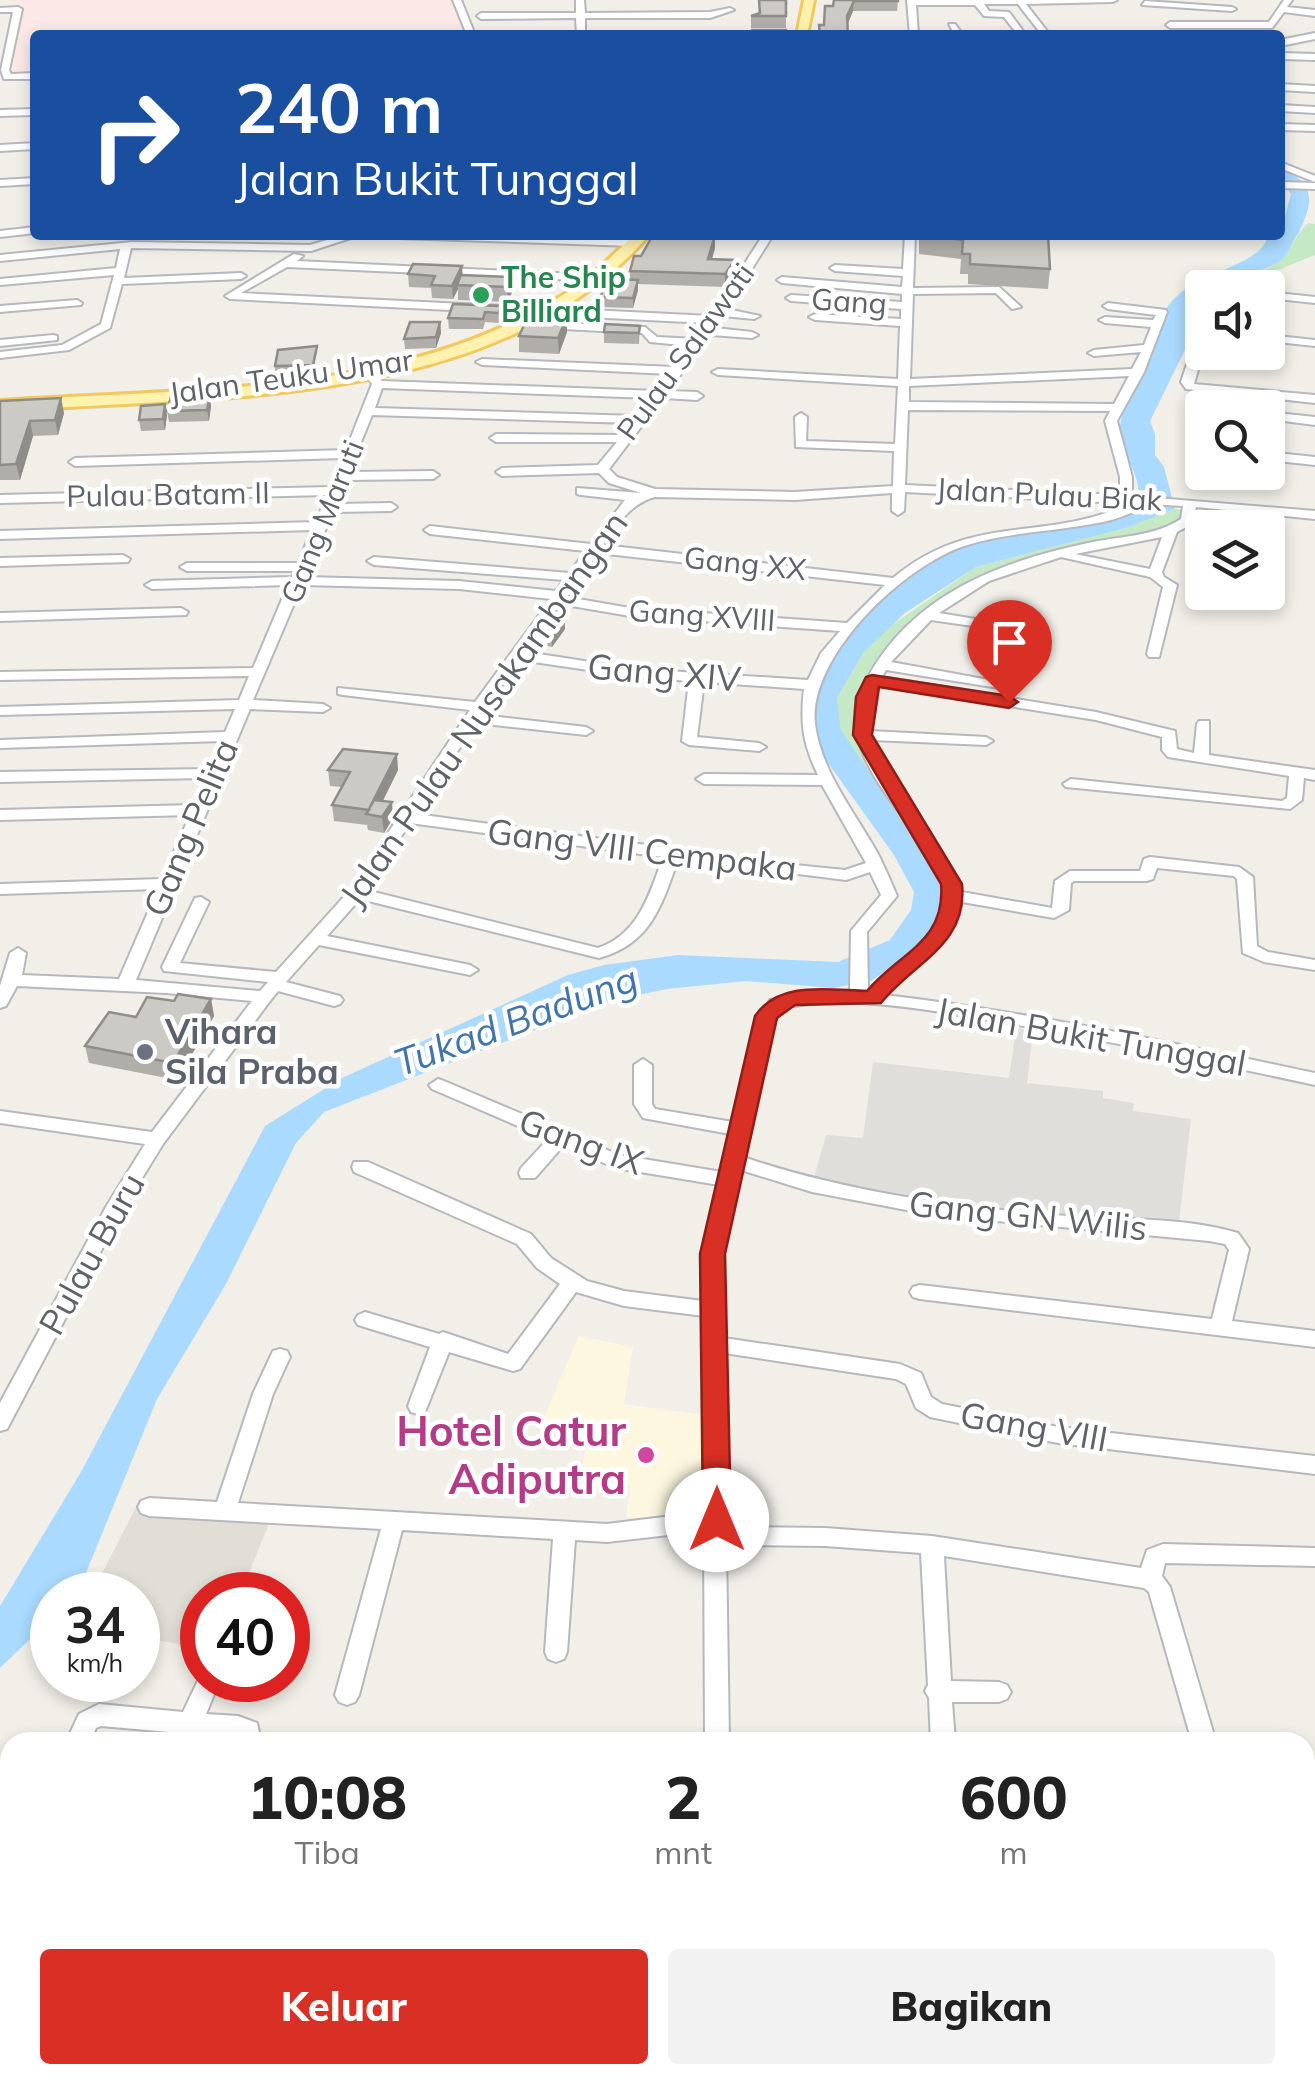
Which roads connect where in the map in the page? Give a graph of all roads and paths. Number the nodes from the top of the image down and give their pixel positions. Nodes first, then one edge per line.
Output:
1 (457, 0) edge
2 (580, 0) edge
3 (809, 0) edge
4 (1113, 0) edge
5 (1288, 0) edge
6 (911, 1) edge
7 (977, 1) edge
8 (1020, 1) edge
9 (1242, 1) edge
10 (1144, 2) edge
11 (1056, 4) junction
12 (1232, 8) junction
13 (1280, 9) junction
14 (0, 10) edge
15 (730, 10) dead end
16 (1315, 13) edge
17 (481, 16) dead end
18 (582, 16) junction
19 (1068, 19) dead end
20 (1237, 25) junction
21 (1170, 26) junction
22 (1271, 26) junction
23 (469, 30) edge
24 (581, 30) edge
25 (803, 30) edge
26 (914, 30) edge
27 (1018, 30) edge
28 (1042, 30) edge
29 (1174, 30) edge
30 (1274, 30) edge
31 (1315, 36) edge
32 (1285, 39) edge
33 (1285, 56) edge
34 (1314, 57) edge
35 (2, 70) edge
36 (30, 76) edge
37 (1285, 87) edge
38 (1310, 88) edge
39 (1285, 108) edge
40 (1315, 110) edge
41 (30, 112) edge
42 (0, 114) edge
43 (1285, 128) edge
44 (1315, 128) edge
45 (30, 146) edge
46 (0, 148) edge
47 (1285, 167) edge
48 (30, 181) edge
49 (1315, 182) edge
50 (0, 183) edge
51 (1285, 185) edge
52 (30, 231) edge
53 (0, 234) edge
54 (338, 240) edge
55 (637, 240) edge
56 (765, 240) edge
57 (910, 240) edge
58 (236, 241) edge
59 (131, 242) edge
60 (311, 248) junction
61 (0, 258) edge
62 (290, 264) dead end
63 (835, 268) dead end
64 (910, 273) junction
65 (119, 276) junction
66 (241, 276) dead end
67 (597, 278) junction
68 (782, 280) dead end
69 (0, 282) edge
70 (909, 291) junction
71 (1285, 297) edge
72 (791, 298) dead end
73 (1315, 300) edge
74 (77, 303) dead end
75 (908, 306) junction
76 (1016, 307) dead end
77 (0, 310) edge
78 (544, 312) junction
79 (1106, 313) dead end
80 (754, 316) dead end
81 (815, 317) dead end
82 (714, 321) junction
83 (523, 323) junction
84 (908, 323) junction
85 (752, 335) dead end
86 (89, 336) junction
87 (1285, 340) edge
88 (0, 342) edge
89 (700, 343) junction
90 (1315, 343) edge
91 (1149, 348) junction
92 (1094, 353) dead end
93 (0, 356) edge
94 (482, 362) dead end
95 (1192, 370) edge
96 (676, 371) junction
97 (718, 372) dead end
98 (1138, 372) junction
99 (374, 378) junction
100 (905, 384) junction
101 (658, 394) junction
102 (696, 396) dead end
103 (1315, 399) edge
104 (0, 404) edge
105 (904, 406) junction
106 (1116, 408) junction
107 (368, 411) junction
108 (801, 417) dead end
109 (1285, 418) edge
110 (638, 420) junction
111 (1315, 421) edge
112 (496, 438) dead end
113 (622, 438) junction
114 (902, 448) junction
115 (351, 454) junction
116 (1285, 458) edge
117 (1315, 461) edge
118 (75, 462) dead end
119 (602, 469) junction
120 (502, 472) dead end
121 (433, 475) dead end
122 (342, 476) junction
123 (902, 488) junction
124 (582, 490) dead end
125 (335, 491) junction
126 (655, 493) junction
127 (636, 498) junction
128 (0, 499) edge
129 (1132, 500) junction
130 (1185, 502) junction
131 (391, 506) dead end
132 (328, 508) junction
133 (898, 511) dead end
134 (1315, 515) edge
135 (320, 526) junction
136 (430, 530) dead end
137 (1171, 532) junction
138 (0, 535) edge
139 (596, 546) junction
140 (1062, 555) junction
141 (123, 559) dead end
142 (374, 561) dead end
143 (0, 562) edge
144 (187, 568) dead end
145 (302, 573) junction
146 (1155, 574) junction
147 (574, 577) junction
148 (893, 582) junction
149 (152, 585) dead end
150 (559, 598) junction
151 (181, 612) dead end
152 (926, 615) junction
153 (0, 617) edge
154 (846, 626) junction
155 (1030, 632) dead end
156 (1154, 654) dead end
157 (515, 655) junction
158 (882, 665) junction
159 (259, 672) junction
160 (0, 676) edge
161 (697, 677) junction
162 (872, 680) junction
163 (813, 686) junction
164 (1000, 686) dead end
165 (343, 690) dead end
166 (245, 704) junction
167 (323, 708) dead end
168 (0, 710) edge
169 (476, 713) junction
170 (1204, 724) dead end
171 (586, 731) dead end
172 (862, 735) junction
173 (230, 736) junction
174 (986, 741) dead end
175 (0, 744) edge
176 (759, 747) dead end
177 (1201, 759) junction
178 (1297, 772) junction
179 (212, 773) junction
180 (1315, 775) edge
181 (0, 777) edge
182 (704, 780) dead end
183 (824, 780) junction
184 (1071, 784) dead end
185 (197, 810) junction
186 (0, 815) edge
187 (410, 818) junction
188 (672, 852) junction
189 (874, 865) junction
190 (168, 884) junction
191 (0, 888) edge
192 (356, 893) junction
193 (955, 896) junction
194 (201, 902) dead end
195 (317, 939) junction
196 (18, 953) dead end
197 (1315, 965) edge
198 (470, 970) dead end
199 (12, 980) junction
200 (125, 984) junction
201 (273, 987) junction
202 (864, 994) junction
203 (334, 1000) dead end
204 (0, 1002) edge
205 (643, 1065) dead end
206 (1315, 1079) edge
207 (438, 1086) dead end
208 (0, 1117) edge
209 (742, 1130) junction
210 (560, 1138) junction
211 (157, 1139) junction
212 (360, 1167) dead end
213 (731, 1170) junction
214 (528, 1173) dead end
215 (572, 1282) junction
216 (920, 1292) dead end
217 (714, 1310) junction
218 (365, 1320) dead end
219 (1220, 1328) junction
220 (1315, 1339) edge
221 (443, 1340) junction
222 (715, 1344) junction
223 (280, 1358) dead end
224 (418, 1406) dead end
225 (0, 1423) edge
226 (1315, 1466) edge
227 (149, 1507) dead end
228 (225, 1512) junction
229 (393, 1524) junction
230 (717, 1528) junction
231 (565, 1531) junction
232 (932, 1545) junction
233 (1315, 1557) edge
234 (1154, 1583) junction
235 (556, 1652) dead end
236 (937, 1691) junction
237 (999, 1692) dead end
238 (347, 1695) dead end
239 (200, 1702) edge
240 (192, 1722) junction
241 (82, 1732) edge
242 (246, 1732) edge
243 (717, 1732) edge
244 (942, 1732) edge
245 (1201, 1732) edge

1 - 23 street
2 - 18 street
3 - 25 main road
4 - 11 street
5 - 13 street
6 - 7 street
6 - 26 street
7 - 8 street
7 - 27 street
8 - 11 street
8 - 28 street
9 - 12 street
10 - 12 street
10 - 21 street
11 - 19 street
12 - 20 street
13 - 16 street
13 - 22 street
14 - 35 street
15 - 18 street
17 - 18 street
18 - 24 street
20 - 21 street
20 - 22 street
21 - 29 street
22 - 30 street
31 - 32 street
33 - 34 street
35 - 36 street
37 - 38 street
39 - 40 street
41 - 42 street
43 - 44 street
45 - 46 street
47 - 49 street
48 - 50 street
49 - 51 street
52 - 53 street
54 - 60 street
55 - 67 main road, Jalan Teuku Umar
56 - 82 street, Pulau Salawati
57 - 64 street
58 - 59 street
58 - 60 street
59 - 61 street
59 - 65 street
60 - 78 street
62 - 67 street
63 - 64 street
64 - 70 street
65 - 66 street
65 - 69 street
65 - 86 street
67 - 78 main road, Jalan Teuku Umar
68 - 70 street
70 - 75 street
70 - 76 street
71 - 73 street
72 - 75 street, Gang
74 - 77 street
75 - 84 street
78 - 82 street
78 - 83 main road, Jalan Teuku Umar
79 - 91 street
80 - 82 street
81 - 84 street
82 - 85 street
82 - 89 street, Pulau Salawati
83 - 89 street
83 - 99 main road, Jalan Teuku Umar
84 - 100 street
86 - 88 street
86 - 93 street
87 - 90 street
89 - 96 street, Pulau Salawati
91 - 92 street
91 - 98 street
94 - 96 street
95 - 103 street
96 - 101 street, Pulau Salawati
97 - 100 street
98 - 100 street
98 - 106 street
99 - 101 street
99 - 104 main road, Jalan Teuku Umar
99 - 107 street, Gang Maruti
100 - 105 street
101 - 102 street
101 - 110 street, Pulau Salawati
105 - 106 street
105 - 114 street
106 - 129 street
107 - 110 street
107 - 115 street, Gang Maruti
108 - 114 street
109 - 111 street
110 - 113 street, Pulau Salawati
112 - 113 street
113 - 119 street, Pulau Salawati
114 - 123 street
115 - 118 street
115 - 122 street, Gang Maruti
116 - 117 street
119 - 120 street
119 - 126 street, Pulau Salawati
121 - 122 street
122 - 125 street, Gang Maruti
123 - 126 street, Jalan Pulau Nusakambangan
123 - 129 street, Jalan Pulau Biak
123 - 133 street
124 - 127 street
125 - 128 street, Pulau Batam II
125 - 132 street, Gang Maruti
126 - 127 street, Jalan Pulau Nusakambangan
127 - 139 street, Jalan Pulau Nusakambangan
129 - 130 street, Jalan Pulau Biak
129 - 148 street
130 - 134 street, Jalan Pulau Biak
130 - 137 street
131 - 132 street
132 - 135 street, Gang Maruti
135 - 138 street
135 - 145 street, Gang Maruti
136 - 139 street, Gang XX
137 - 140 street
137 - 146 street
139 - 147 street, Jalan Pulau Nusakambangan
139 - 148 street, Gang XX
140 - 146 street
140 - 152 street
141 - 143 street
142 - 147 street
144 - 145 street
145 - 149 street
145 - 150 street, Gang XVIII
145 - 159 street, Gang Maruti
146 - 156 street
147 - 150 street, Jalan Pulau Nusakambangan
148 - 154 street
150 - 154 street, Gang XVIII
150 - 157 street, Jalan Pulau Nusakambangan
151 - 153 street
152 - 155 street
152 - 158 street
154 - 163 street
157 - 161 street, Gang XIV
157 - 169 street, Jalan Pulau Nusakambangan
158 - 162 street
158 - 164 street
159 - 160 street
159 - 166 street, Gang Pelita
161 - 163 street, Gang XIV
161 - 176 street
162 - 172 street
162 - 177 street
163 - 183 street
165 - 169 street
166 - 167 street
166 - 168 street
166 - 173 street, Gang Pelita
169 - 171 street
169 - 187 street, Jalan Pulau Nusakambangan
170 - 177 street
172 - 174 street
172 - 193 street
173 - 175 street
173 - 179 street, Gang Pelita
177 - 178 street
178 - 180 street
178 - 184 street
179 - 181 street
179 - 185 street, Gang Pelita
182 - 183 street
183 - 189 street
185 - 186 street
185 - 190 street, Gang Pelita
187 - 188 street, Gang VIII Cempaka
187 - 192 street, Jalan Pulau Nusakambangan
188 - 189 street, Gang VIII Cempaka
188 - 192 street
189 - 202 street
190 - 191 street
190 - 200 street, Gang Pelita
192 - 195 street, Jalan Pulau Nusakambangan
193 - 197 street
193 - 202 street
194 - 201 street
195 - 198 street
195 - 201 street, Jalan Pulau Nusakambangan
196 - 199 street
199 - 200 street
199 - 204 street
200 - 201 street
201 - 203 street
201 - 211 street, Jalan Pulau Nusakambangan
202 - 206 street, Jalan Bukit Tunggal
202 - 209 street, Jalan Bukit Tunggal
205 - 209 street
207 - 210 street, Gang IX
208 - 211 street
209 - 213 street, Jalan Bukit Tunggal
210 - 213 street, Gang IX
210 - 214 street
211 - 225 street, Pulau Buru
212 - 215 street
213 - 217 street, Jalan Bukit Tunggal
213 - 219 street, Gang GN Wilis
215 - 217 street
215 - 221 street
216 - 219 street
217 - 222 street, Jalan Bukit Tunggal
218 - 221 street
219 - 220 street
221 - 224 street
222 - 226 street, Gang VIII
222 - 230 street, Jalan Bukit Tunggal
223 - 228 street
227 - 228 street
228 - 229 street
229 - 231 street
229 - 238 street
230 - 231 street
230 - 232 street
230 - 243 street, Jalan Bukit Tunggal
231 - 235 street
232 - 234 street
232 - 236 street
233 - 234 street
234 - 245 street
236 - 237 street
236 - 244 street
239 - 240 street
240 - 241 street
240 - 242 street

